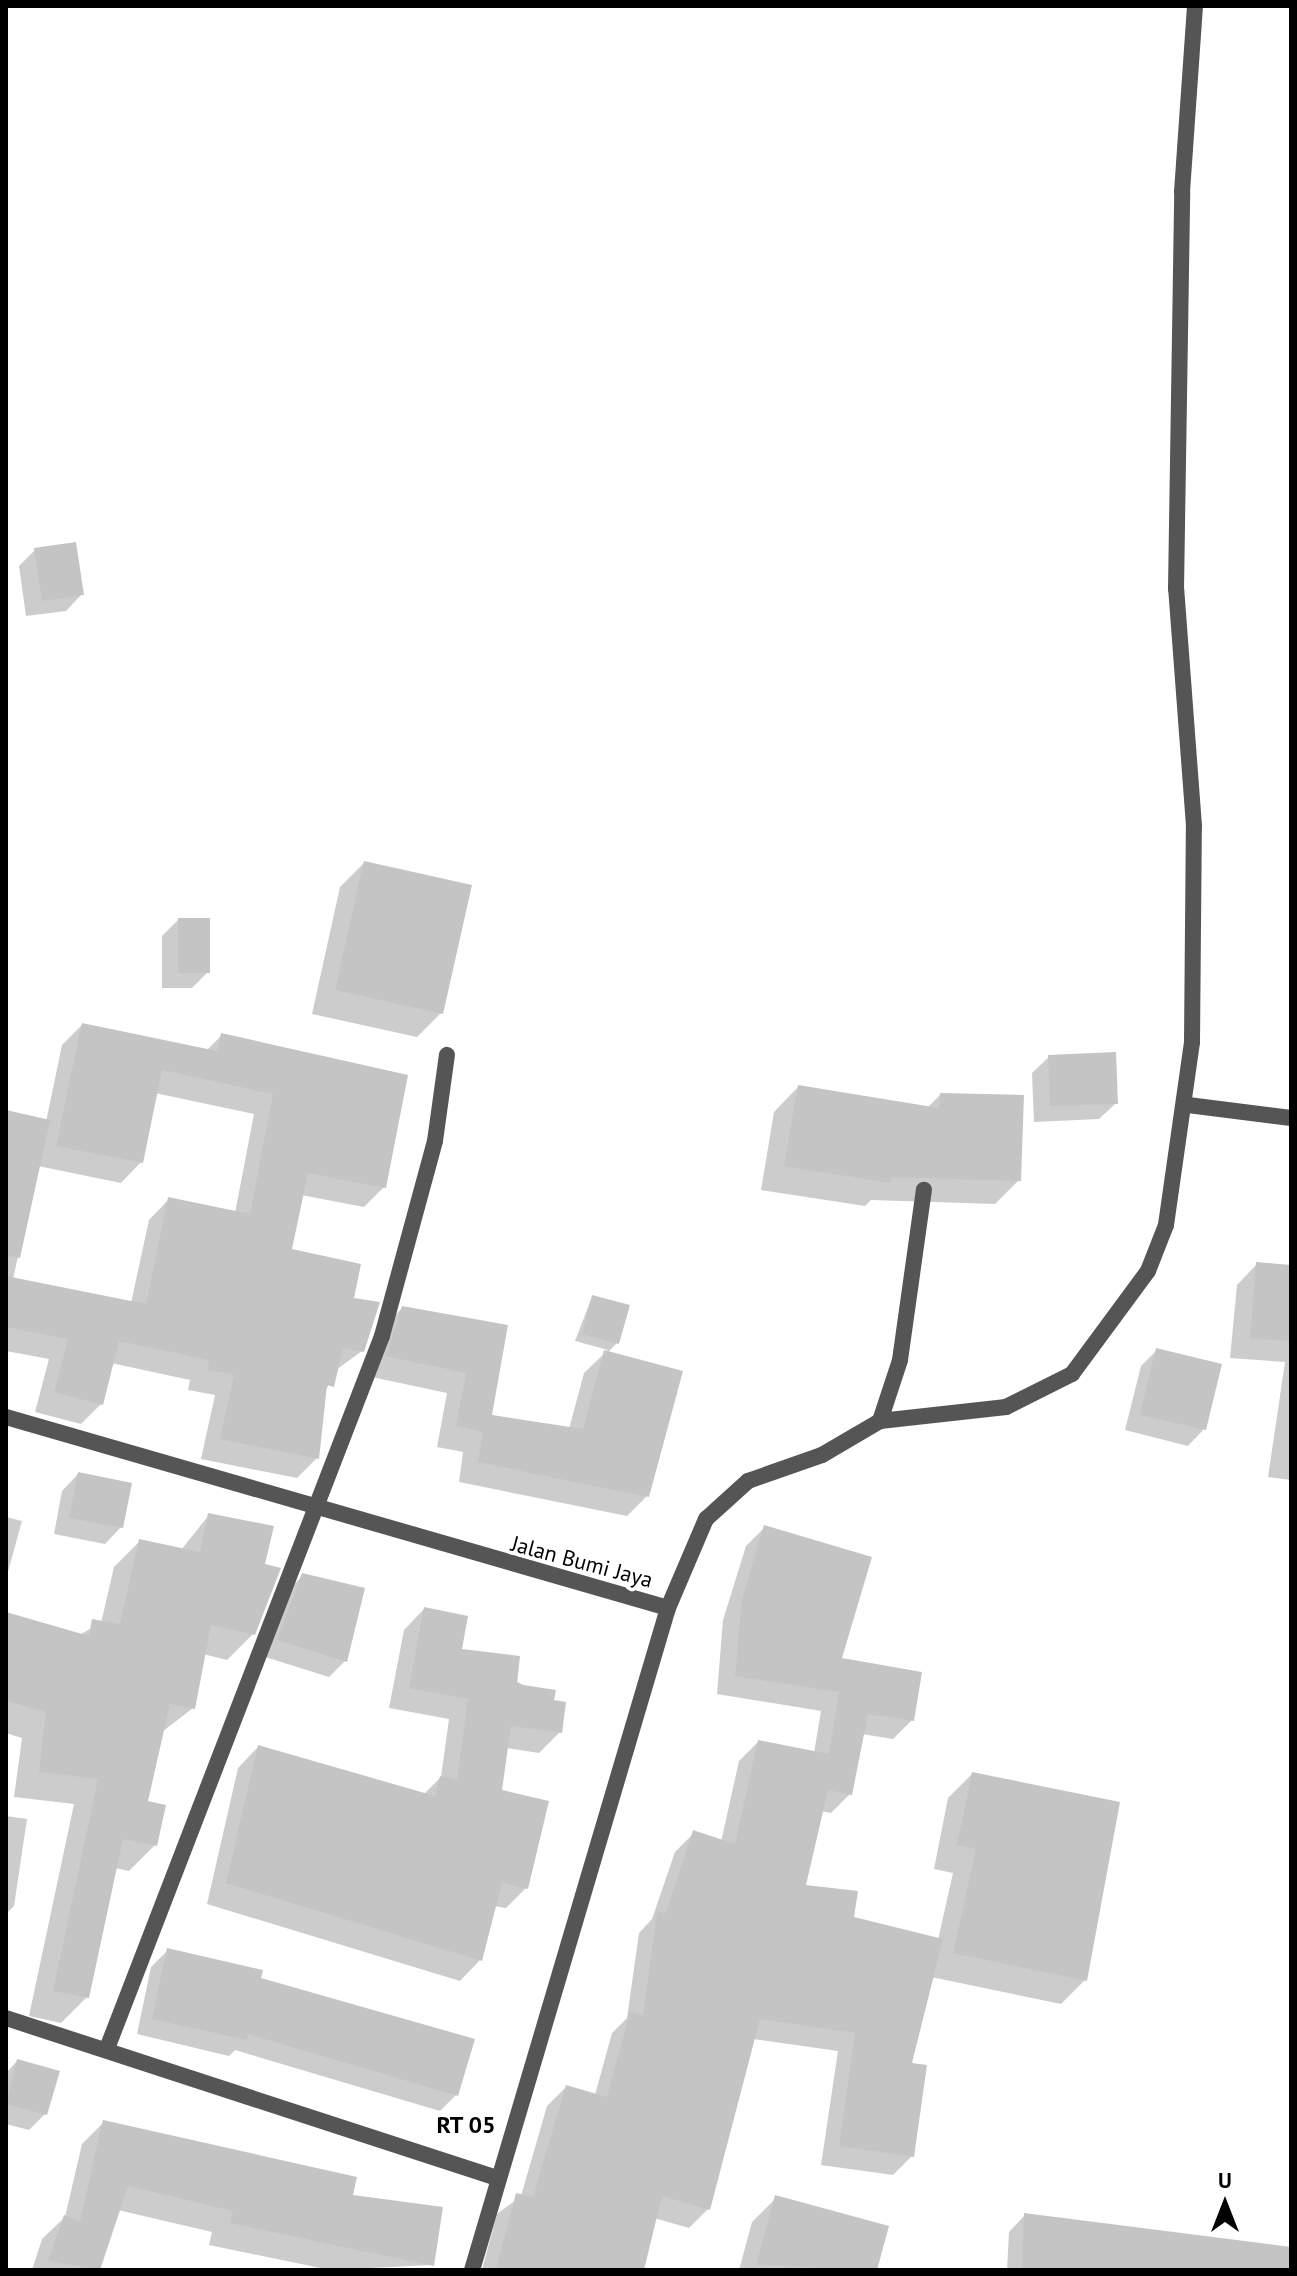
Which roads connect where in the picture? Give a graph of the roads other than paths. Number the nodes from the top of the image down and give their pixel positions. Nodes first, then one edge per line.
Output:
1 (1195, 6) edge
2 (447, 1055) dead end
3 (1188, 1105) junction
4 (1291, 1118) edge
5 (924, 1190) dead end
6 (6, 1417) edge
7 (880, 1421) junction
8 (316, 1512) junction
9 (668, 1608) junction
10 (6, 2018) edge
11 (108, 2046) junction
12 (497, 2178) junction
13 (472, 2270) edge

1 - 3 street
2 - 8 street
3 - 4 street
3 - 7 street
5 - 7 street
6 - 8 street, Jalan Bumi Jaya
7 - 9 street
8 - 9 street, Jalan Bumi Jaya
8 - 11 street
9 - 12 street, Jalan Bumi Jaya
10 - 11 street
11 - 12 street
12 - 13 street, Jalan Bumi Jaya

